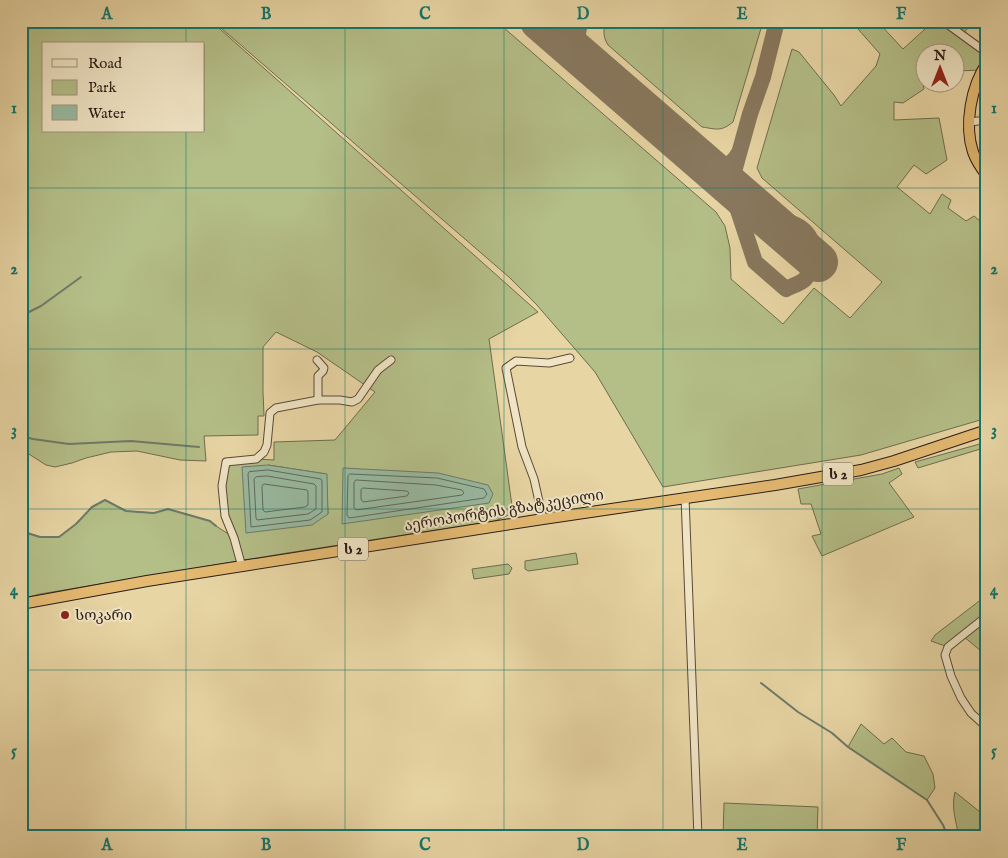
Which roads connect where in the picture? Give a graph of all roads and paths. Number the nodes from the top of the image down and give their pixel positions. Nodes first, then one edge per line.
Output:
1 (943, 21) edge
2 (987, 53) edge
3 (987, 63) edge
4 (987, 120) edge
5 (969, 122) junction
6 (987, 176) edge
7 (570, 358) dead end
8 (317, 360) dead end
9 (391, 360) dead end
10 (318, 400) junction
11 (987, 430) edge
12 (686, 497) junction
13 (543, 519) junction
14 (242, 567) junction
15 (21, 604) edge
16 (986, 618) edge
17 (982, 723) dead end
18 (698, 837) edge

1 - 2 street
3 - 5 highway
4 - 5 street
5 - 6 highway
7 - 13 street
8 - 10 street
9 - 10 street
10 - 14 street
11 - 12 highway, აეროპორტის გზატკეცილი / ს 2
12 - 13 highway, აეროპორტის გზატკეცილი / ს 2
12 - 18 street
13 - 14 highway, აეროპორტის გზატკეცილი / ს 2
14 - 15 highway, აეროპორტის გზატკეცილი / ს 2
16 - 17 street

